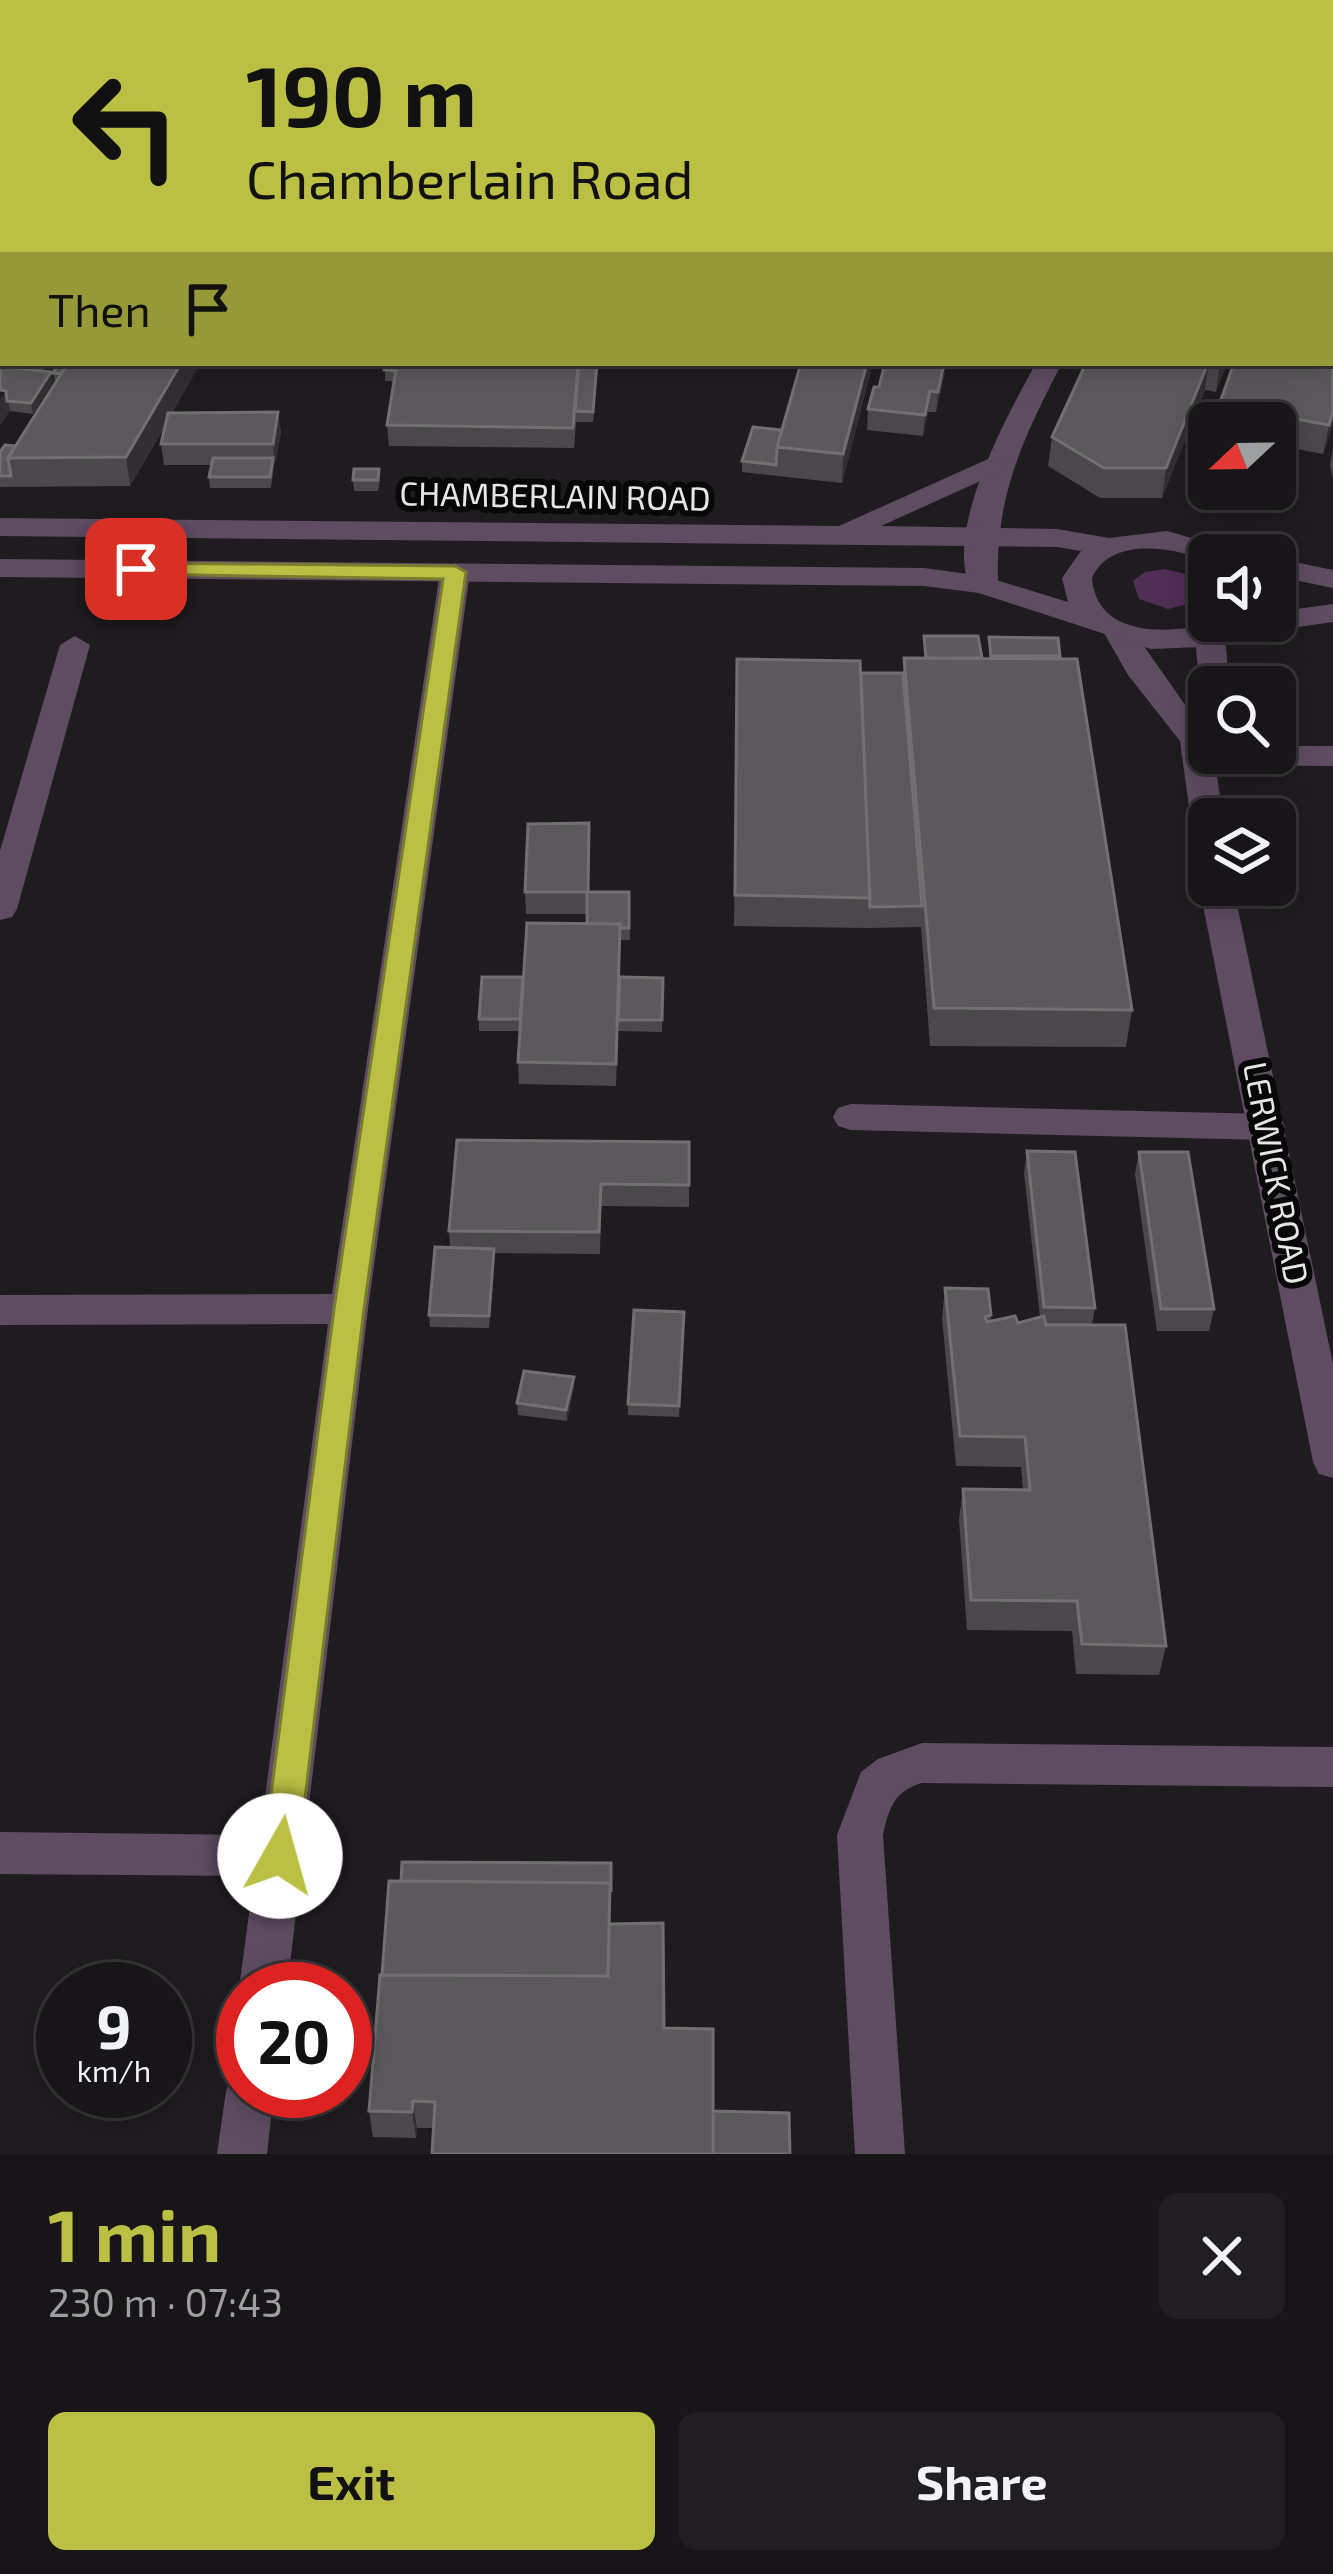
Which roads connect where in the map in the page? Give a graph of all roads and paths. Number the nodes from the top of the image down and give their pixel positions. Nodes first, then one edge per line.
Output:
1 (1047, 366) edge
2 (997, 463) junction
3 (0, 527) edge
4 (836, 535) junction
5 (980, 536) junction
6 (1188, 546) edge
7 (1109, 547) junction
8 (0, 568) edge
9 (1296, 571) edge
10 (455, 572) junction
11 (1333, 579) edge
12 (983, 585) junction
13 (1333, 613) edge
14 (1296, 619) edge
15 (1110, 626) junction
16 (1188, 636) edge
17 (75, 645) dead end
18 (1188, 737) edge
19 (1296, 754) edge
20 (1333, 756) edge
21 (1220, 906) edge
22 (0, 909) edge
23 (851, 1117) dead end
24 (1267, 1127) junction
25 (349, 1309) junction
26 (0, 1310) edge
27 (1333, 1462) edge
28 (1333, 1767) edge
29 (0, 1853) edge
30 (280, 1856) junction
31 (266, 1962) edge
32 (247, 2118) edge
33 (242, 2154) edge
34 (880, 2154) edge

1 - 2 street
2 - 4 street
2 - 5 street
3 - 4 street, CHAMBERLAIN ROAD
4 - 5 street, CHAMBERLAIN ROAD
5 - 7 street, CHAMBERLAIN ROAD
5 - 12 street
6 - 7 street, CHAMBERLAIN ROAD
7 - 15 street
8 - 10 street
9 - 11 street
10 - 12 street
10 - 25 street
12 - 15 street
13 - 14 street
15 - 16 street
15 - 18 street
17 - 22 street
19 - 20 street
21 - 24 street, LERWICK ROAD
23 - 24 street
24 - 27 street, LERWICK ROAD
25 - 26 street
25 - 30 street
28 - 34 street
29 - 30 street
30 - 31 street
32 - 33 street

